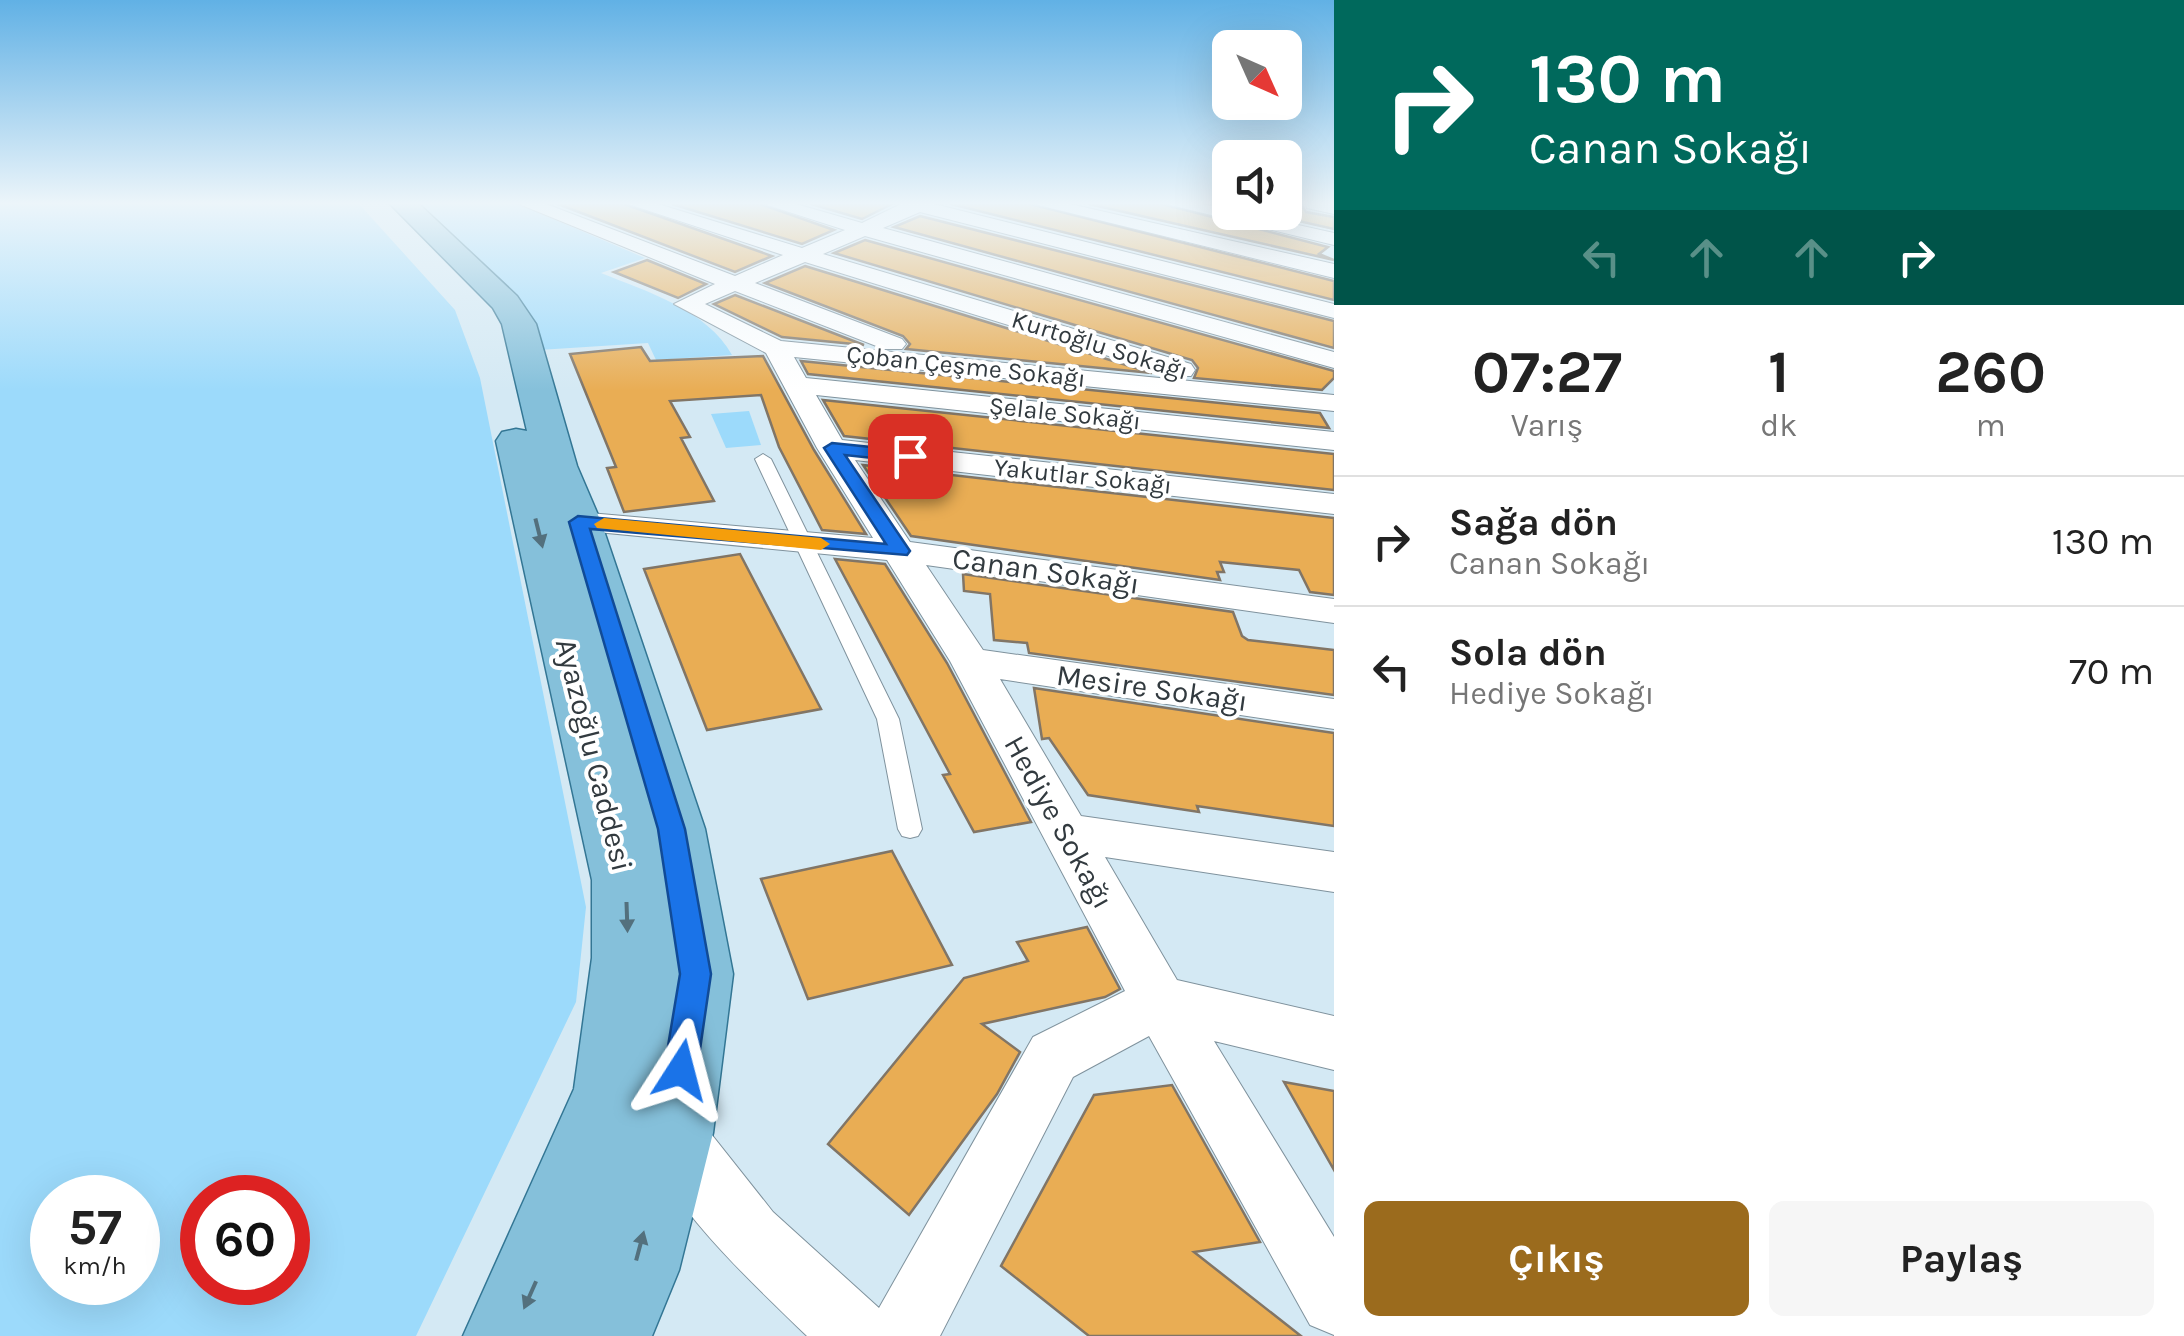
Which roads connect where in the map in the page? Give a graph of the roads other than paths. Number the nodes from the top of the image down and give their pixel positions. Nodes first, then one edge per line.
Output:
1 (439, 266) edge
2 (469, 266) edge
3 (685, 266) edge
4 (776, 266) edge
5 (840, 266) edge
6 (994, 266) edge
7 (1168, 266) edge
8 (732, 285) junction
9 (1330, 306) edge
10 (1280, 346) junction
11 (778, 358) junction
12 (1334, 360) edge
13 (948, 365) junction
14 (1234, 386) junction
15 (1278, 397) junction
16 (1334, 403) edge
17 (1334, 441) edge
18 (832, 448) junction
19 (763, 459) dead end
20 (1334, 504) edge
21 (578, 522) junction
22 (802, 542) junction
23 (900, 551) junction
24 (1334, 611) edge
25 (970, 661) junction
26 (1334, 714) edge
27 (910, 829) dead end
28 (1064, 832) junction
29 (1334, 872) edge
30 (1160, 1002) junction
31 (1334, 1043) edge
32 (671, 1133) junction
33 (1334, 1301) edge
34 (511, 1336) edge
35 (604, 1336) edge
36 (857, 1336) edge
37 (902, 1336) edge

1 -> 34 main road, Ayazoğlu Caddesi
2 - 21 main road, Ayazoğlu Caddesi
3 - 8 street
4 - 8 street
5 - 14 street, Kurtoğlu Sokağı
6 - 10 street
7 - 9 street
8 - 11 street
8 - 13 street
9 - 10 street
10 - 12 street
10 - 14 street
11 - 13 street, Çoban Çeşme Sokağı
11 - 17 street, Şelale Sokağı
11 - 18 street, Hediye Sokağı
13 - 15 street, Çoban Çeşme Sokağı
14 - 15 street, Kurtoğlu Sokağı
15 - 16 street, Çoban Çeşme Sokağı
18 - 20 street, Yakutlar Sokağı
18 - 23 street, Hediye Sokağı
19 - 22 lane
21 - 22 street, Canan Sokağı
21 - 32 main road, Ayazoğlu Caddesi
22 - 23 street, Canan Sokağı
22 - 27 lane
23 - 24 street, Canan Sokağı
23 - 25 street, Hediye Sokağı
25 - 26 street, Mesire Sokağı
25 - 28 street, Hediye Sokağı
28 - 29 street
28 - 30 street, Hediye Sokağı
30 - 31 street
30 - 33 street, Hediye Sokağı
30 - 37 street
35 -> 32 main road, Ayazoğlu Caddesi
32 - 36 street

